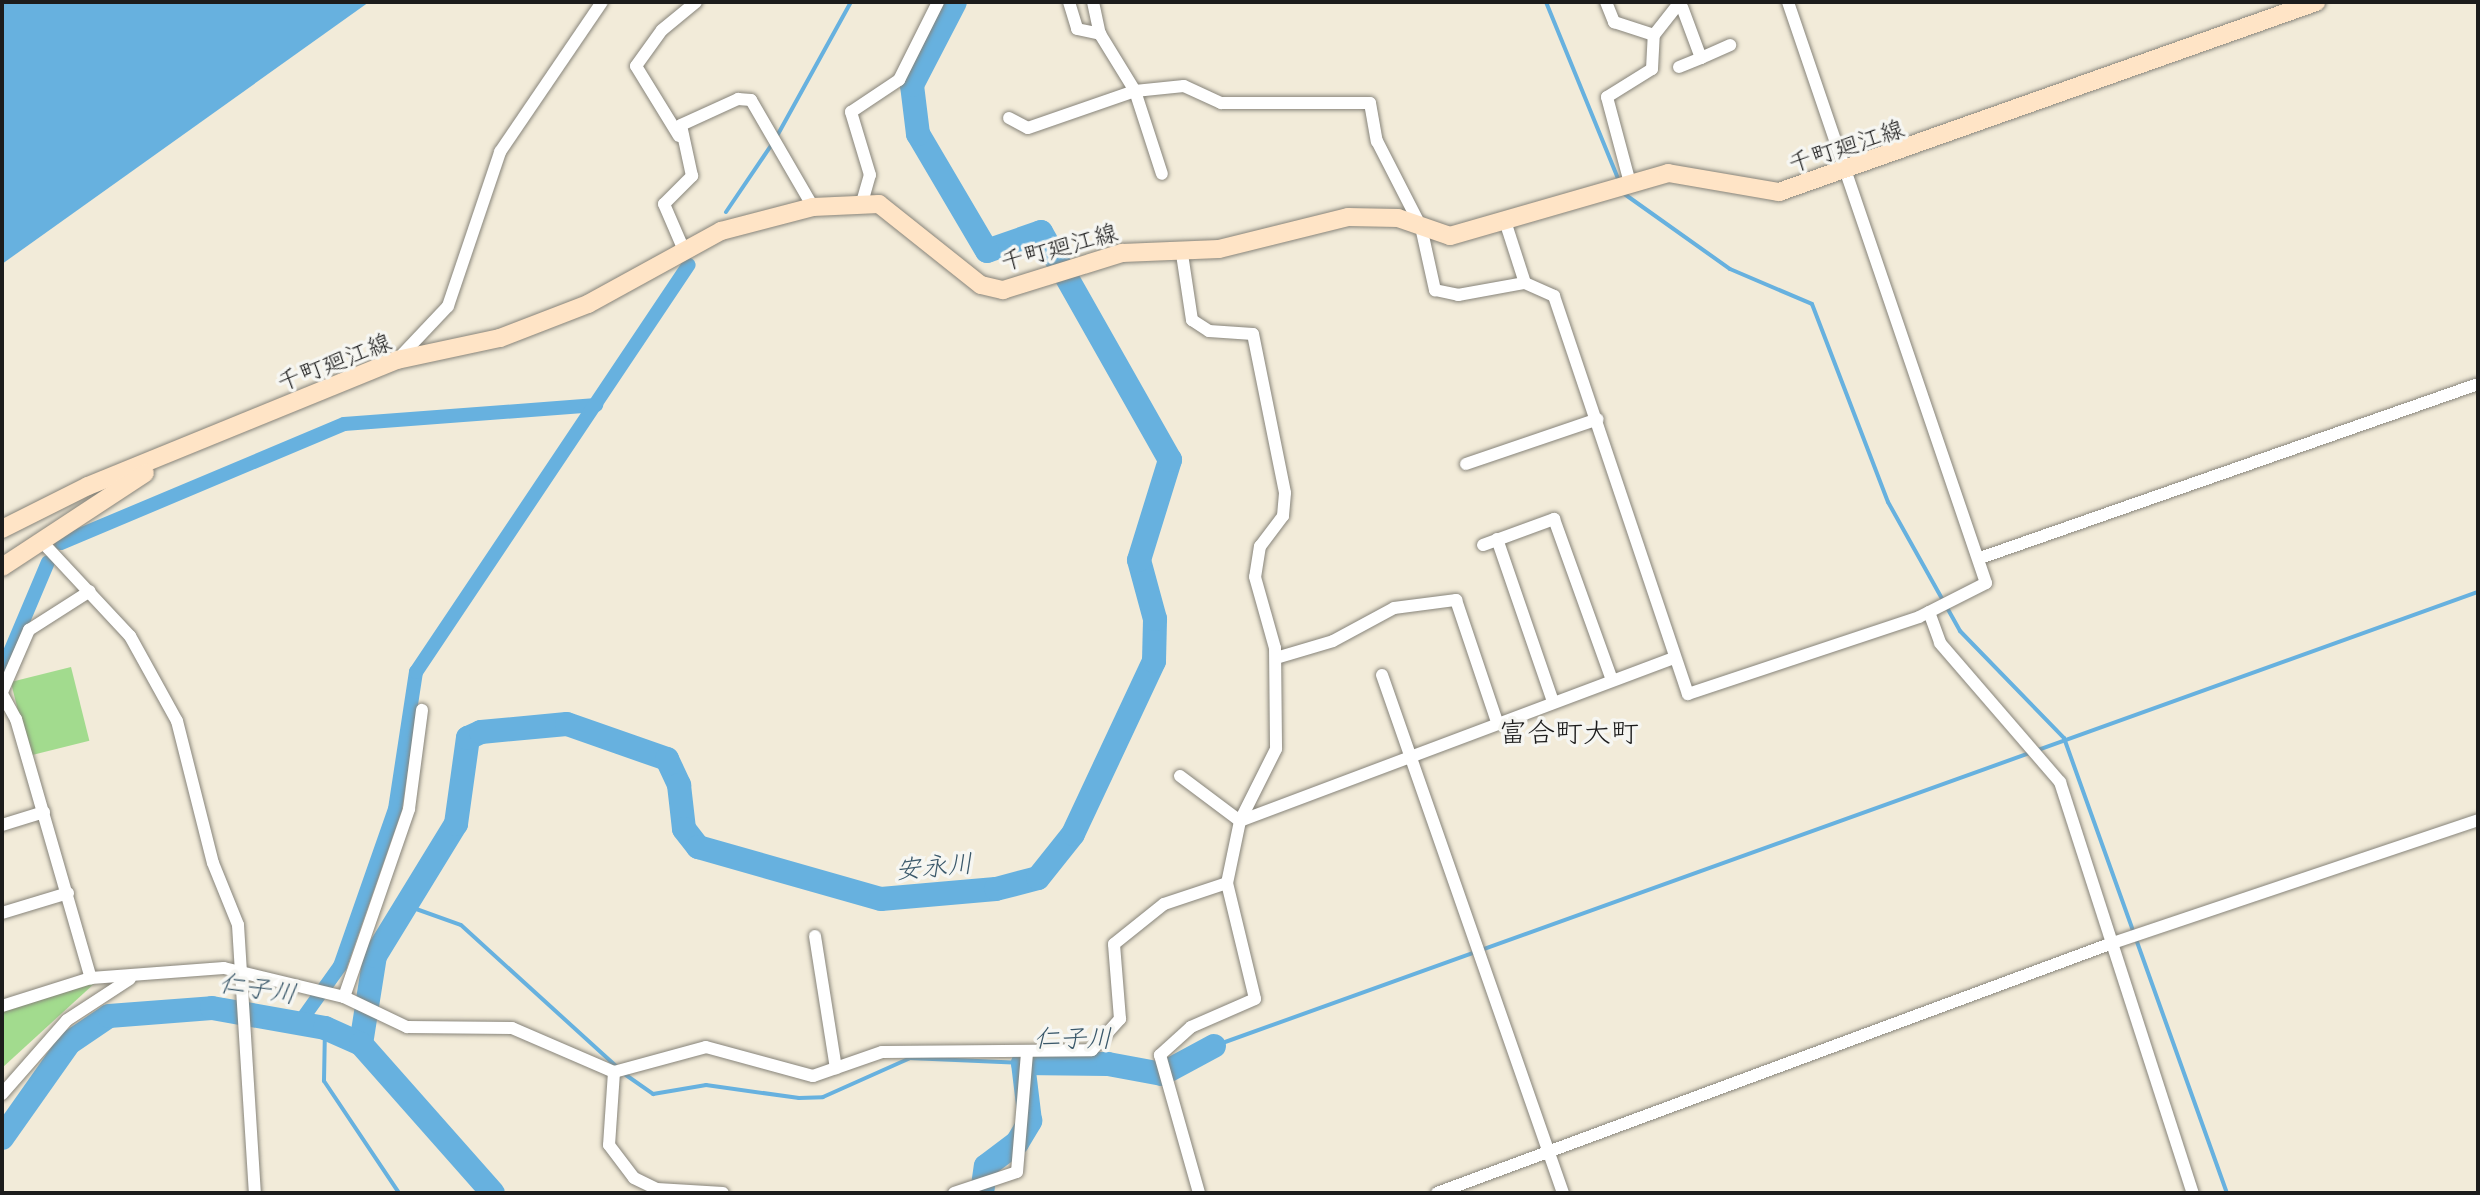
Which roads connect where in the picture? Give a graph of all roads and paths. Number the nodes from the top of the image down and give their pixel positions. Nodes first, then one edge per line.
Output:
1 (602, 2) edge
2 (696, 2) edge
3 (938, 2) edge
4 (1069, 2) edge
5 (1093, 2) edge
6 (1606, 2) edge
7 (1788, 2) edge
8 (2316, 2) edge
9 (1681, 4) edge
10 (1100, 34) junction
11 (1654, 35) junction
12 (1730, 45) dead end
13 (1701, 58) junction
14 (1679, 67) dead end
15 (1135, 91) junction
16 (1009, 118) dead end
17 (679, 136) junction
18 (1847, 173) junction
19 (1162, 174) dead end
20 (1629, 184) junction
21 (863, 199) junction
22 (813, 207) junction
23 (1505, 221) junction
24 (1421, 227) junction
25 (683, 248) junction
26 (1182, 254) junction
27 (1525, 283) junction
28 (397, 360) junction
29 (2478, 384) edge
30 (1598, 419) junction
31 (181, 448) junction
32 (1466, 464) dead end
33 (2, 529) edge
34 (1497, 539) junction
35 (45, 545) junction
36 (1483, 545) dead end
37 (1983, 557) junction
38 (2, 567) edge
39 (90, 591) junction
40 (1929, 612) junction
41 (1276, 658) junction
42 (1673, 658) junction
43 (1382, 675) dead end
44 (1612, 680) junction
45 (2, 693) edge
46 (1553, 702) junction
47 (422, 710) dead end
48 (1497, 722) junction
49 (1407, 755) junction
50 (1180, 776) dead end
51 (44, 812) junction
52 (2478, 820) edge
53 (1240, 821) junction
54 (2, 825) edge
55 (1227, 883) junction
56 (68, 893) junction
57 (2, 913) edge
58 (815, 936) dead end
59 (2107, 945) junction
60 (237, 971) junction
61 (133, 977) junction
62 (91, 978) junction
63 (344, 997) junction
64 (2, 1006) edge
65 (1027, 1054) junction
66 (836, 1068) junction
67 (614, 1072) junction
68 (2, 1094) edge
69 (1550, 1153) junction
70 (991, 1189) edge
71 (255, 1193) edge
72 (723, 1193) edge
73 (954, 1193) edge
74 (1199, 1193) edge
75 (1437, 1193) edge
76 (1563, 1193) edge
77 (2193, 1193) edge

1 - 28 street
2 - 17 street
3 - 21 street
4 - 10 street
5 - 10 street
6 - 11 street
7 - 18 street
8 - 18 main road, 千町廻江線
9 - 11 street
9 - 13 street
10 - 15 street
11 - 20 street
12 - 13 street
13 - 14 street
15 - 16 street
15 - 19 street
15 - 24 street
17 - 22 street
17 - 25 street
18 - 20 main road, 千町廻江線
18 - 37 street
20 - 23 main road, 千町廻江線
21 - 22 main road, 千町廻江線
21 - 26 main road, 千町廻江線
22 - 25 main road, 千町廻江線
23 - 24 main road, 千町廻江線
23 - 27 street
24 - 26 main road, 千町廻江線
24 - 27 street
25 - 28 main road, 千町廻江線
26 - 41 street
27 - 30 street
28 - 31 main road, 千町廻江線
29 - 37 street
30 - 32 street
30 - 42 street
31 - 33 main road, 千町廻江線
31 - 35 main road
34 - 36 street
34 - 44 street
34 - 46 street
35 - 38 main road
35 - 39 street
37 - 40 street
39 - 45 street
39 - 60 street
40 - 42 street
40 - 59 street
41 - 48 street
41 - 53 street
42 - 44 street
43 - 49 street
44 - 46 street
45 - 51 street
46 - 48 street
47 - 63 street
48 - 49 street
49 - 53 street
49 - 69 street
50 - 53 street
51 - 54 street
51 - 56 street
52 - 59 street
53 - 55 street
55 - 65 street
55 - 74 street
56 - 57 street
56 - 62 street
58 - 66 street
59 - 69 street
59 - 77 street
60 - 61 street
60 - 63 street
60 - 71 street
61 - 62 street
61 - 68 street
62 - 64 street
63 - 67 street
65 - 66 street
65 - 70 street
66 - 67 street
67 - 72 street
69 - 75 street
69 - 76 street
70 - 73 street

